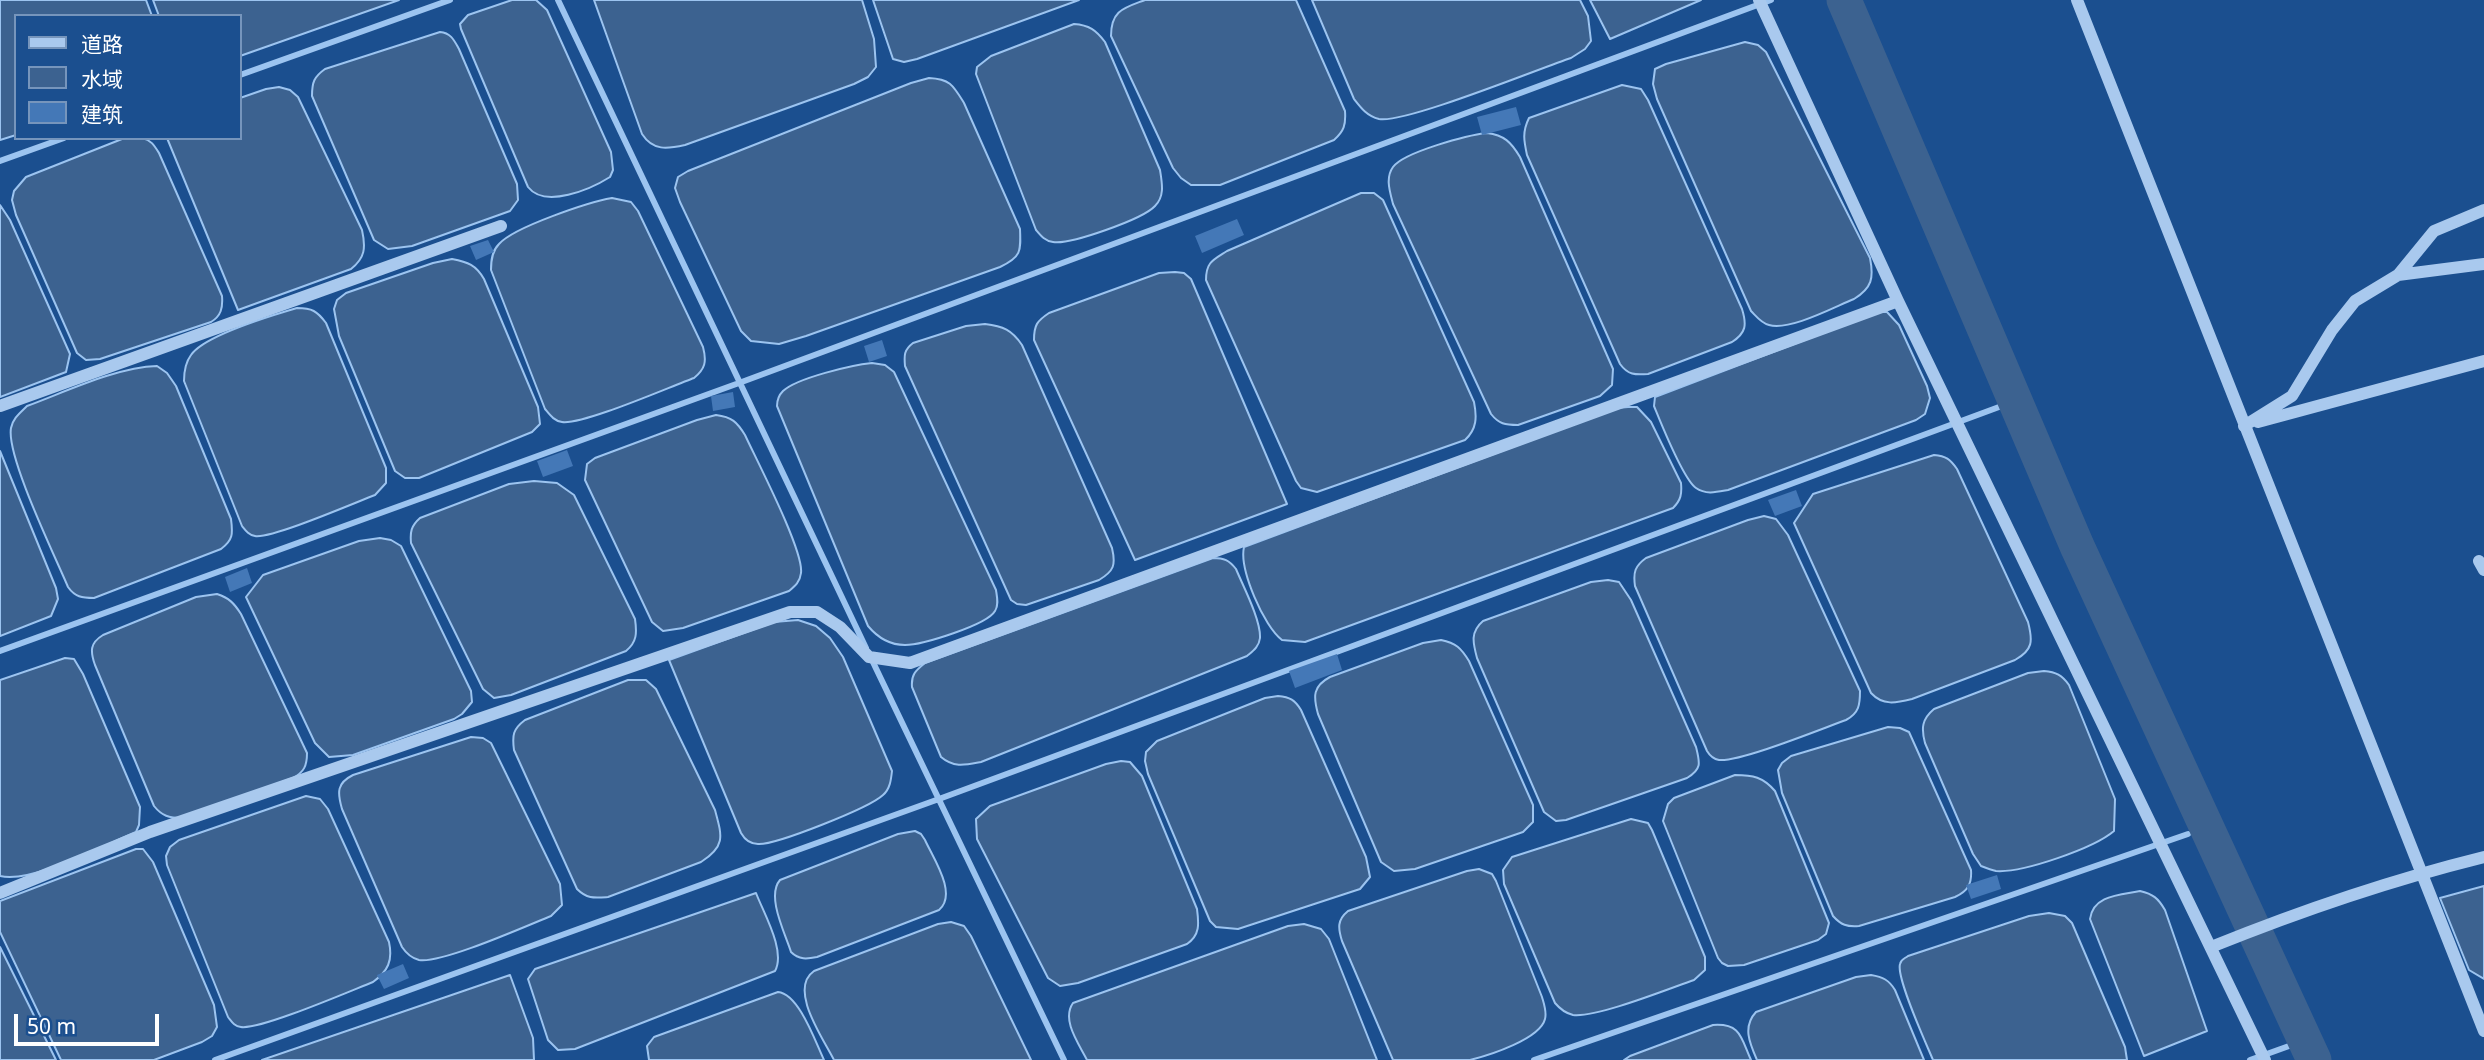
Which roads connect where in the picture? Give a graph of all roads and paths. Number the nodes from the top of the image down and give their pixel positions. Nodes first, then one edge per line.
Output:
1 (1759, 0) edge
2 (2077, 0) edge
3 (2484, 210) edge
4 (501, 226) dead end
5 (2484, 264) edge
6 (2398, 275) junction
7 (1898, 301) junction
8 (2484, 361) edge
9 (0, 406) edge
10 (2244, 426) junction
11 (2484, 857) edge
12 (2421, 873) junction
13 (0, 893) edge
14 (2217, 944) junction
15 (2484, 1031) edge
16 (2265, 1060) edge

1 - 7 street
2 - 10 street
3 - 6 street
4 - 9 street
5 - 6 street
6 - 10 street
7 - 13 street
7 - 14 street
8 - 10 street
10 - 12 street
11 - 12 street
12 - 14 street
12 - 15 street
14 - 16 street

